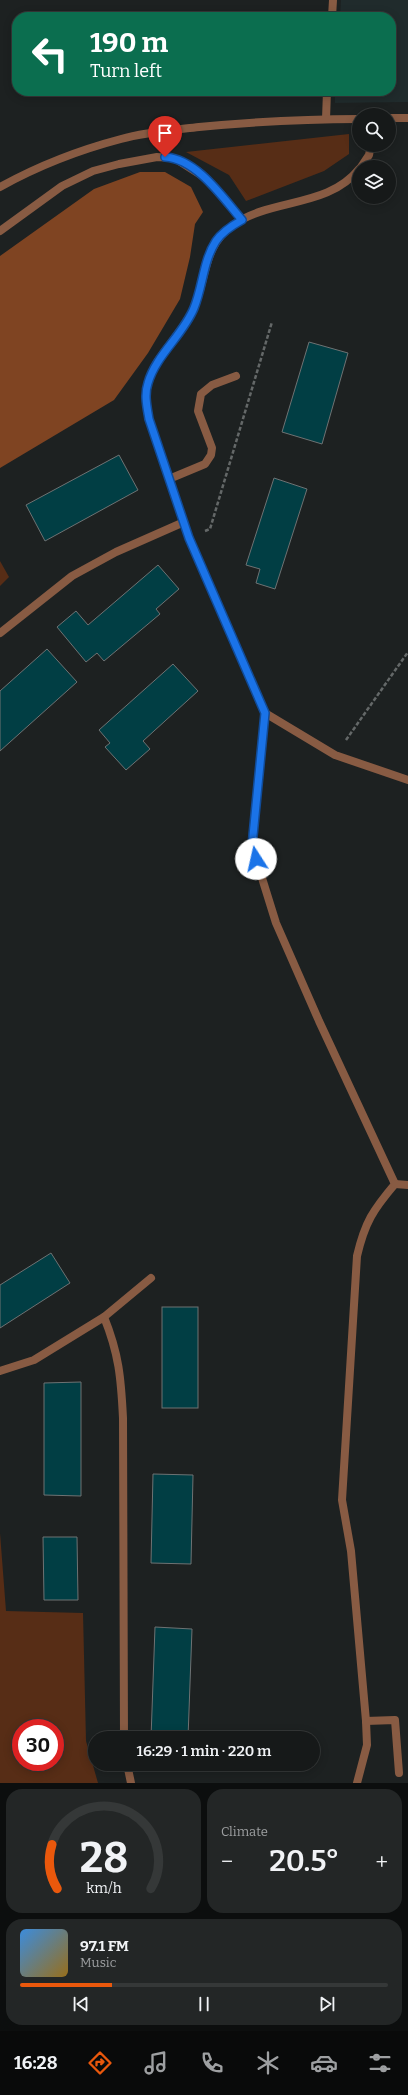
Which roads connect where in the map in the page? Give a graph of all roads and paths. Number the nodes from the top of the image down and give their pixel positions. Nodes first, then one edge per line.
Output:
1 (333, 0) edge
2 (332, 12) edge
3 (328, 96) edge
4 (396, 118) edge
5 (408, 118) edge
6 (326, 119) junction
7 (352, 119) edge
8 (352, 176) edge
9 (0, 187) edge
10 (242, 220) junction
11 (0, 231) edge
12 (272, 322) dead end
13 (236, 376) dead end
14 (169, 479) junction
15 (184, 522) junction
16 (189, 538) junction
17 (0, 633) edge
18 (408, 652) edge
19 (265, 713) junction
20 (335, 756) junction
21 (408, 780) edge
22 (395, 1184) junction
23 (408, 1185) edge
24 (151, 1278) dead end
25 (104, 1317) junction
26 (0, 1371) edge
27 (366, 1721) junction
28 (124, 1731) edge
29 (128, 1771) edge
30 (399, 1774) dead end
31 (131, 1783) edge
32 (357, 1783) edge

1 - 2 street
3 - 6 street
4 - 5 street
6 - 7 street
6 - 9 street
8 - 10 street
10 - 11 street
10 - 14 street
12 - 16 path
13 - 14 street
14 - 15 street
15 - 16 street
15 - 17 street
16 - 19 street
18 - 20 path
19 - 20 street
19 - 22 street
20 - 21 street
22 - 23 street
22 - 27 street
24 - 25 street
25 - 26 street
25 - 28 street
27 - 30 street
27 - 32 street
29 - 31 street

